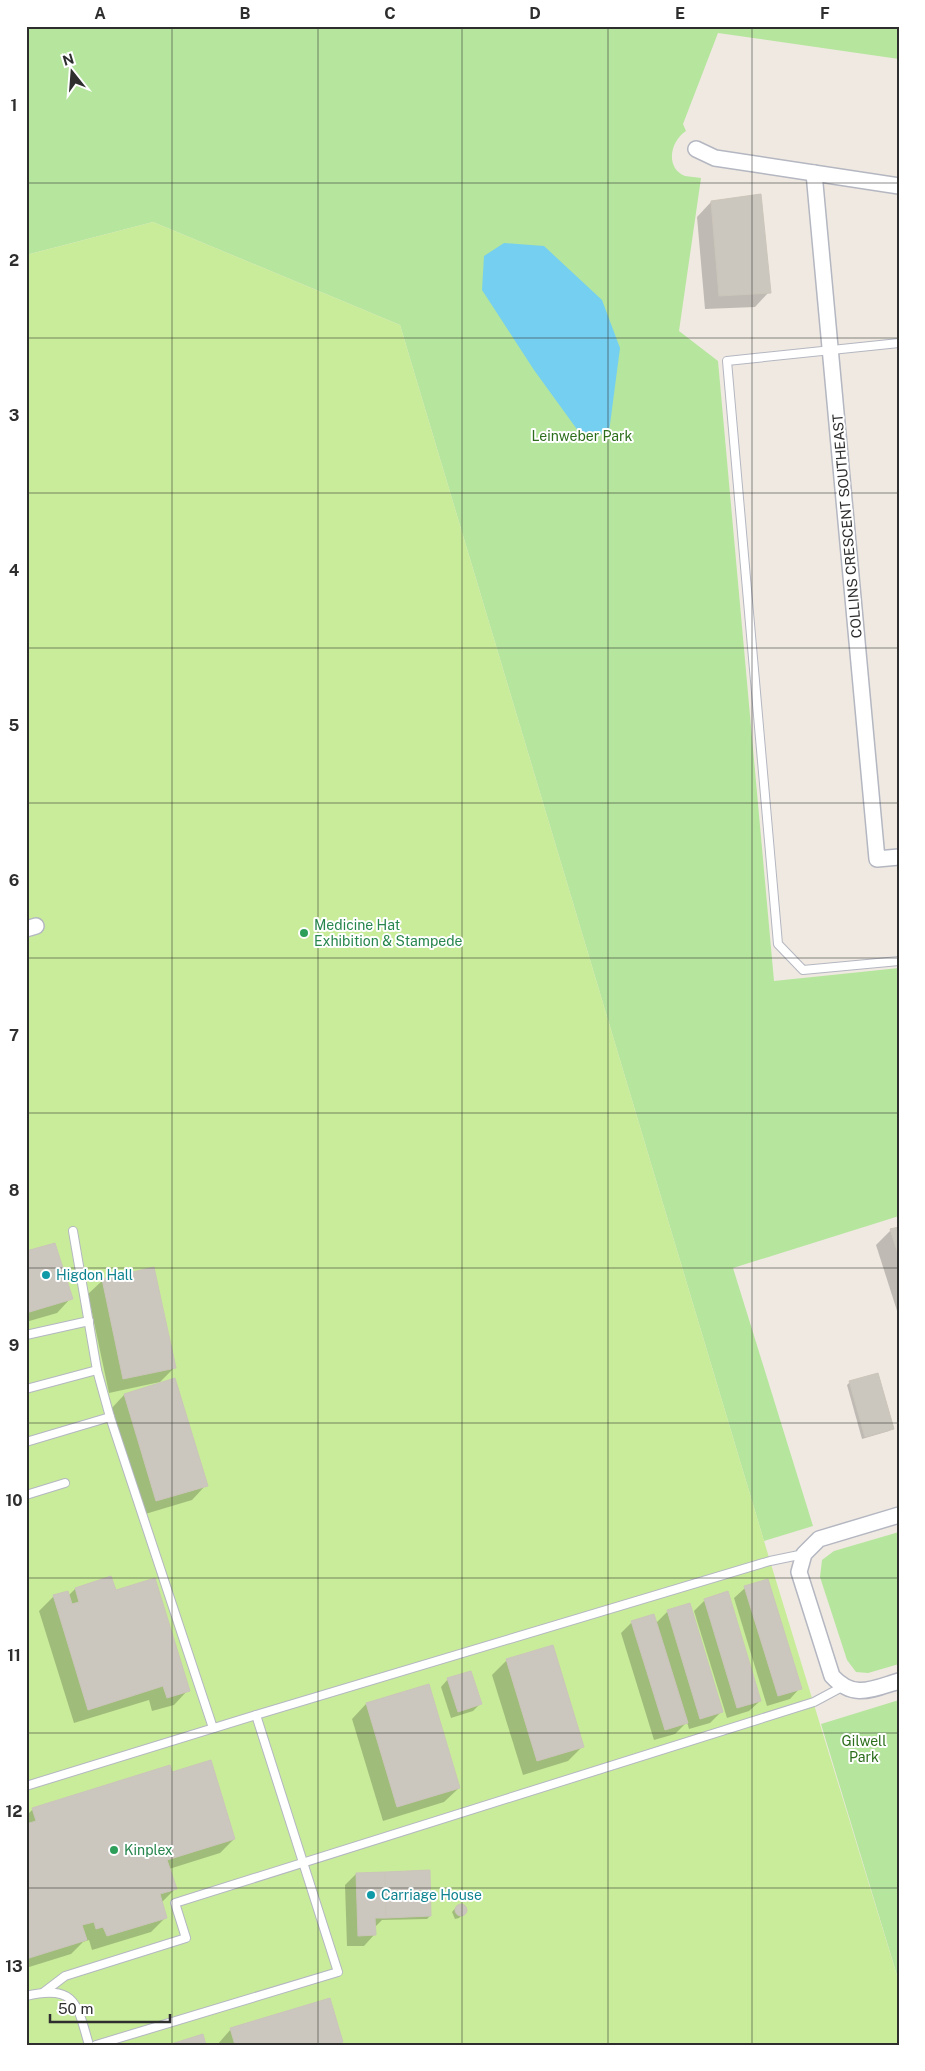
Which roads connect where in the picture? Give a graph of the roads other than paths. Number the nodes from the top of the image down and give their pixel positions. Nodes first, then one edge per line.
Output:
1 (696, 150) dead end
2 (814, 172) junction
3 (899, 186) edge
4 (899, 343) edge
5 (830, 350) junction
6 (899, 857) edge
7 (899, 961) edge
8 (73, 1231) dead end
9 (89, 1321) junction
10 (26, 1335) edge
11 (97, 1370) junction
12 (26, 1389) edge
13 (110, 1417) junction
14 (26, 1442) edge
15 (65, 1484) dead end
16 (26, 1495) edge
17 (899, 1515) edge
18 (804, 1554) junction
19 (899, 1681) edge
20 (842, 1687) junction
21 (256, 1715) junction
22 (213, 1728) junction
23 (26, 1786) edge
24 (304, 1863) junction
25 (44, 1992) junction
26 (26, 1996) edge
27 (89, 2045) edge
28 (96, 2045) edge

1 - 2 street
2 - 3 street
2 - 5 street, COLLINS CRESCENT SOUTHEAST
4 - 5 lane
5 - 6 street, COLLINS CRESCENT SOUTHEAST
5 - 7 lane
8 - 9 lane
9 - 10 lane
9 - 11 lane
11 - 12 lane
11 - 13 lane
13 - 14 lane
13 - 22 lane
15 - 16 lane
17 - 18 street
18 - 20 street
18 - 21 lane
19 - 20 street
20 - 24 lane
21 - 22 lane
21 - 24 lane
22 - 23 lane
24 - 25 lane
24 - 28 lane
25 - 26 lane
25 - 27 lane

